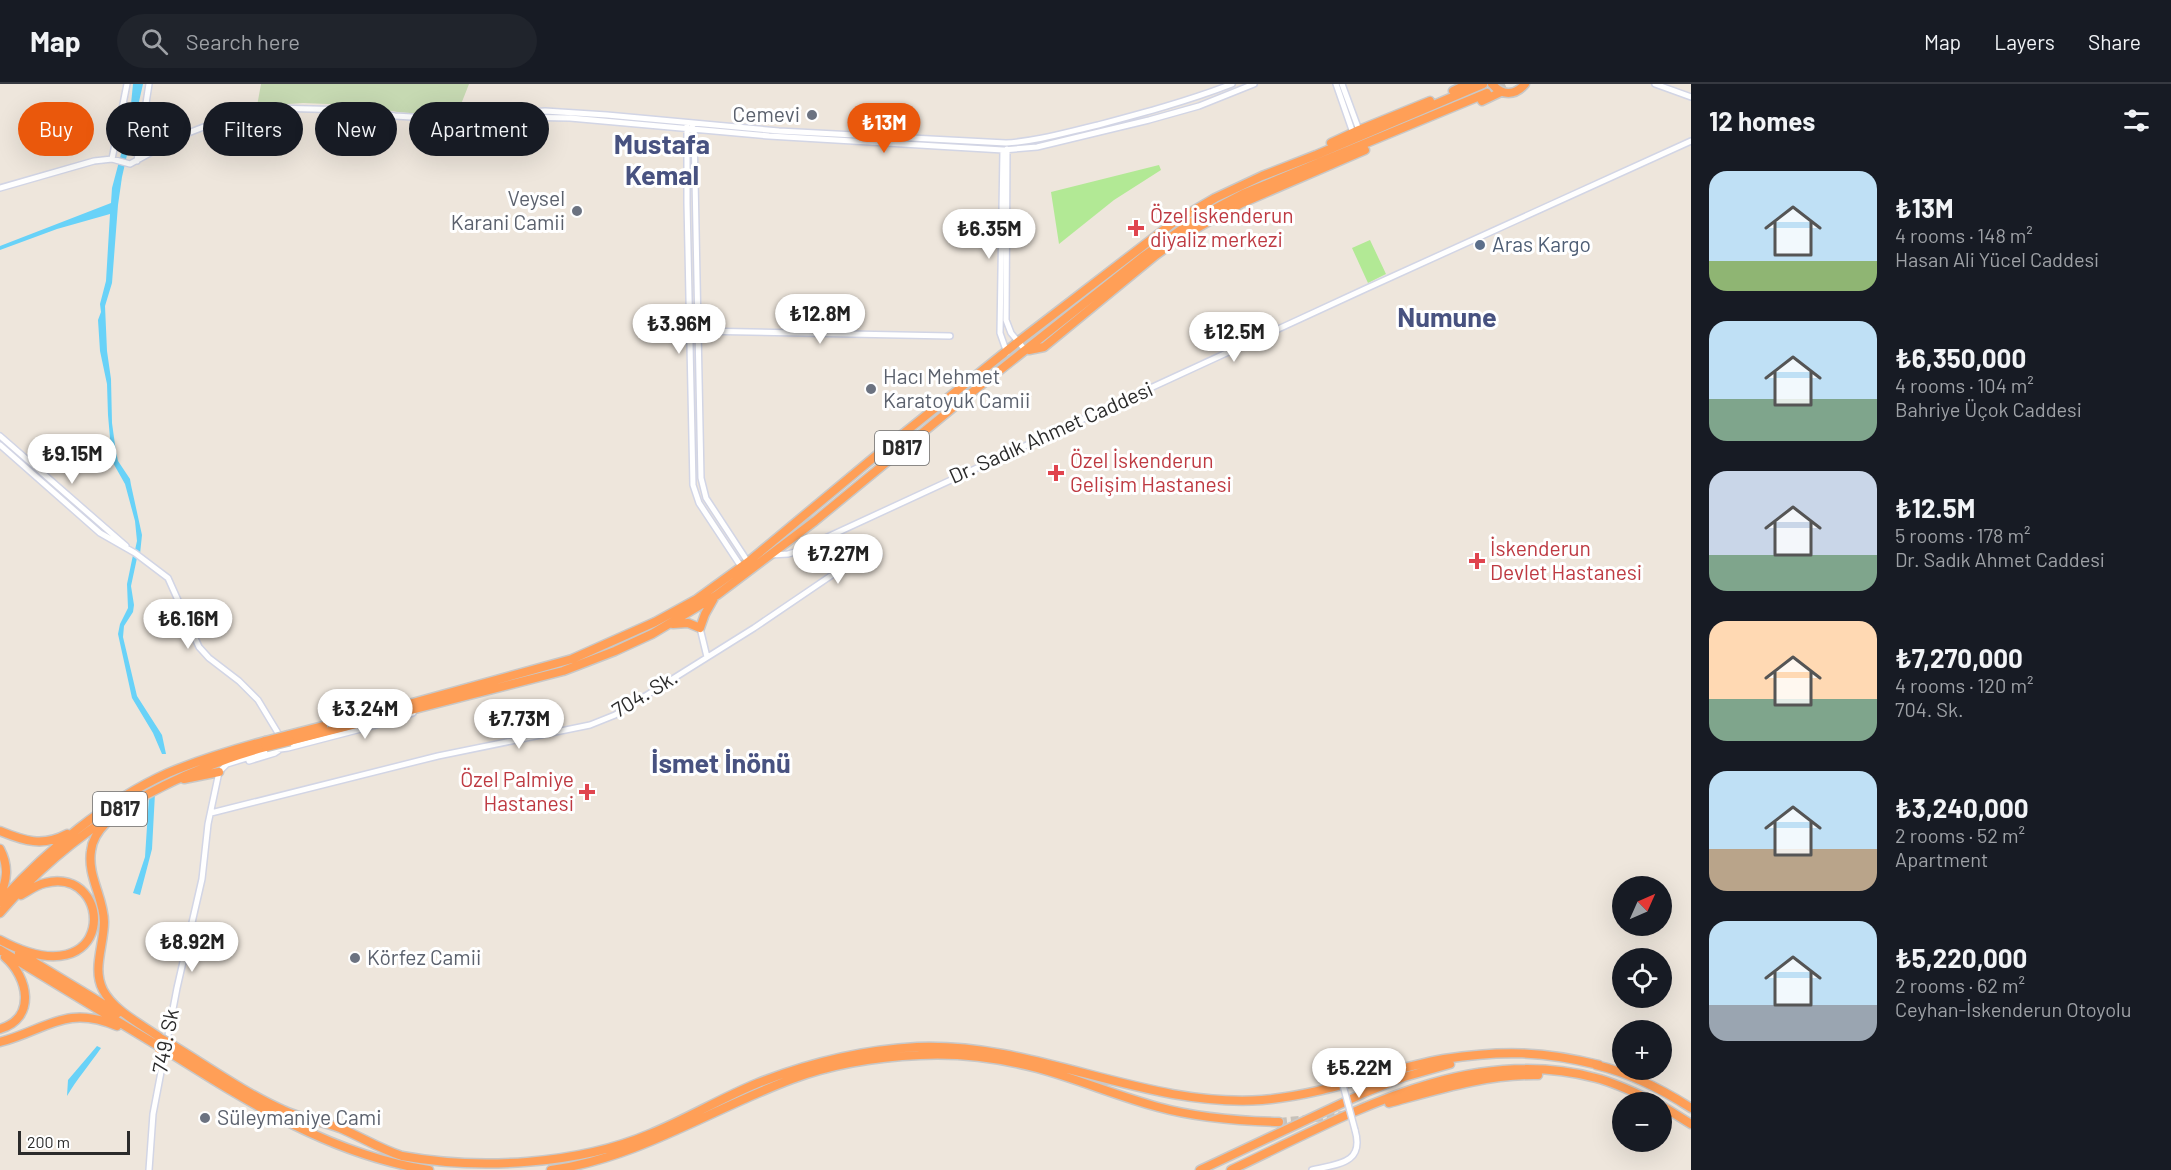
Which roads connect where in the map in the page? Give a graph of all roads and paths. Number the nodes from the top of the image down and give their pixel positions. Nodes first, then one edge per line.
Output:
1 (127, 84) edge
2 (149, 84) edge
3 (1232, 84) edge
4 (1254, 84) edge
5 (1336, 84) edge
6 (1342, 84) edge
7 (1468, 84) edge
8 (1492, 84) edge
9 (1525, 84) edge
10 (1655, 84) edge
11 (1485, 89) edge
12 (1501, 92) junction
13 (1691, 98) edge
14 (549, 111) edge
15 (409, 117) edge
16 (549, 118) edge
17 (690, 123) junction
18 (686, 129) junction
19 (694, 129) junction
20 (1356, 131) junction
21 (1691, 141) edge
22 (1005, 149) junction
23 (114, 160) junction
24 (137, 161) junction
25 (1284, 167) junction
26 (0, 188) edge
27 (698, 331) junction
28 (690, 332) junction
29 (950, 336) dead end
30 (1019, 341) junction
31 (1006, 351) junction
32 (1026, 351) junction
33 (1013, 361) junction
34 (0, 436) edge
35 (0, 445) edge
36 (129, 549) junction
37 (769, 555) junction
38 (879, 555) dead end
39 (747, 568) junction
40 (717, 595) junction
41 (669, 625) junction
42 (700, 628) junction
43 (707, 657) junction
44 (289, 741) junction
45 (265, 744) junction
46 (221, 770) junction
47 (166, 783) junction
48 (133, 802) junction
49 (108, 809) junction
50 (211, 813) junction
51 (0, 831) edge
52 (0, 849) edge
53 (0, 896) edge
54 (0, 902) edge
55 (0, 913) edge
56 (0, 940) edge
57 (0, 951) edge
58 (0, 1029) edge
59 (0, 1042) edge
60 (160, 1043) junction
61 (173, 1052) junction
62 (1599, 1065) junction
63 (1340, 1074) dead end
64 (1632, 1091) joint
65 (1389, 1103) dead end
66 (1691, 1108) edge
67 (1672, 1112) edge
68 (1279, 1122) tunnel mouth
69 (1691, 1124) edge
70 (149, 1170) edge
71 (429, 1170) edge
72 (551, 1170) edge
73 (1200, 1170) edge
74 (1231, 1170) edge
75 (1312, 1170) edge

1 - 23 street
2 - 24 street
3 - 17 street
4 - 22 street
5 - 20 street
6 - 20 street
7 - 20 highway
8 - 12 highway
9 - 12 highway
10 - 13 street
11 - 25 highway, D817
11 - 32 highway, D817
12 - 32 highway
14 - 17 street
15 - 24 street
16 - 18 street
17 - 18 street
17 - 19 street
18 - 19 street
18 - 28 street
19 - 22 street
19 - 27 street
20 - 25 highway
21 - 37 street, Dr. Sadık Ahmet Caddesi
22 - 30 street
22 - 31 street
23 - 24 street
23 - 26 street
25 - 30 highway, D817
27 - 28 street
27 - 29 street
27 - 39 street
28 - 39 street
30 - 31 highway, D817
30 - 32 street
31 - 33 street
31 - 39 highway, D817
32 - 33 highway, D817
33 - 37 highway, D817
34 - 36 street
35 - 36 street
36 - 44 street
37 - 39 highway, D817
38 - 43 street, 704. Sk.
39 - 40 highway, D817
39 - 44 highway, D817
40 - 41 highway, D817
40 - 42 highway
41 - 42 highway
41 - 44 highway, D817
42 - 43 street
43 - 50 street, 704. Sk.
44 - 45 highway, D817, bridge
44 - 46 street
45 - 47 highway, D817
45 - 49 highway, D817
46 - 47 highway
46 - 50 street, 749. Sk
47 - 48 highway, D817
48 - 55 highway, D817
48 - 60 highway
49 - 51 highway
49 - 54 highway, D817
50 - 70 street, 749. Sk
52 - 53 highway
55 - 56 highway
56 - 60 highway
57 - 58 highway
57 - 60 highway
59 - 60 highway
60 - 61 highway, bridge
61 - 62 highway
61 - 71 highway
62 - 66 highway
62 - 73 highway
63 - 75 street, bridge
64 - 65 highway
64 - 74 highway
67 - 69 highway
68 - 72 highway

